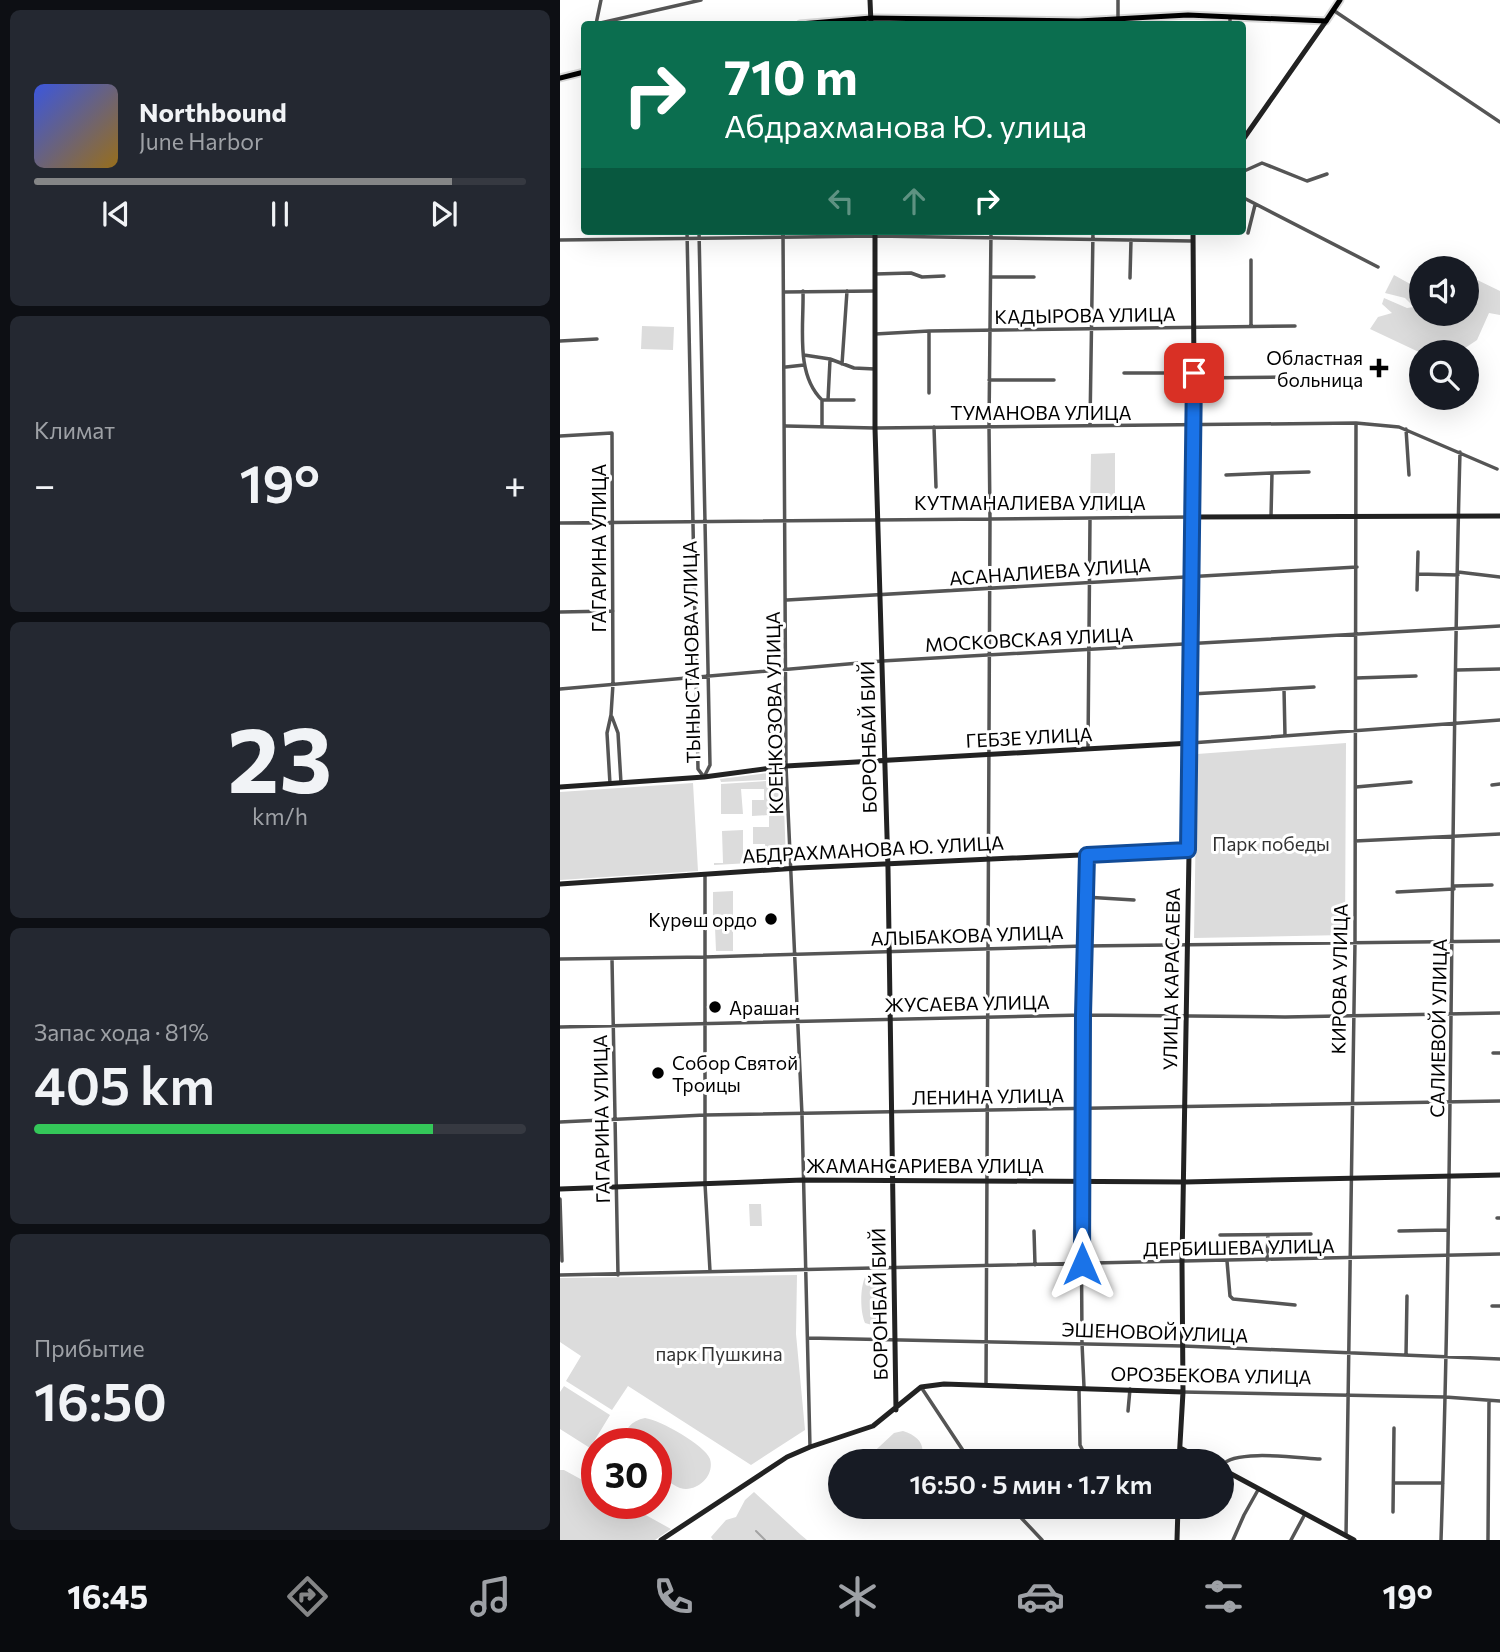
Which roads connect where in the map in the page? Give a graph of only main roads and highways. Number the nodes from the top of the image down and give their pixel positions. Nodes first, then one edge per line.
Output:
1 (870, 0) edge
2 (1340, 0) edge
3 (871, 21) edge
4 (1055, 21) edge
5 (1230, 21) edge
6 (1326, 21) junction
7 (581, 73) edge
8 (560, 78) edge
9 (1246, 135) edge
10 (875, 235) edge
11 (1193, 235) edge
12 (1500, 516) edge
13 (1191, 517) junction
14 (1191, 743) junction
15 (883, 761) junction
16 (560, 787) edge
17 (1188, 850) junction
18 (887, 863) junction
19 (560, 884) edge
20 (1500, 1175) edge
21 (893, 1180) junction
22 (1185, 1182) junction
23 (560, 1189) edge
24 (1183, 1392) junction
25 (896, 1410) junction
26 (1180, 1448) edge
27 (1234, 1475) edge
28 (1178, 1519) edge
29 (665, 1539) edge
30 (1177, 1540) edge
31 (1354, 1540) edge

1 - 3 main road
2 - 6 main road
4 - 5 main road
5 - 6 main road
6 - 9 main road
7 - 8 main road
10 - 15 main road, БОРОНБАЙ БИЙ
11 - 13 main road, УЛИЦА КАРАСАЕВА
12 - 13 main road, КУТМАНАЛИЕВА УЛИЦА
13 - 14 main road, УЛИЦА КАРАСАЕВА
14 - 15 main road, ГЕБЗЕ УЛИЦА
14 - 17 main road, УЛИЦА КАРАСАЕВА
15 - 16 main road, ГЕБЗЕ УЛИЦА
15 - 18 main road, БОРОНБАЙ БИЙ
17 - 18 main road, АБДРАХМАНОВА Ю. УЛИЦА
17 - 22 main road, УЛИЦА КАРАСАЕВА
18 - 19 main road, АБДРАХМАНОВА Ю. УЛИЦА
18 - 21 main road, БОРОНБАЙ БИЙ
20 - 22 main road, ЖАМАНСАРИЕВА УЛИЦА
21 - 22 main road, ЖАМАНСАРИЕВА УЛИЦА
21 - 23 main road, ЖАМАНСАРИЕВА УЛИЦА
21 - 25 main road, БОРОНБАЙ БИЙ
22 - 24 main road, УЛИЦА КАРАСАЕВА
24 - 25 main road, ОРОЗБЕКОВА УЛИЦА
24 - 26 main road, УЛИЦА КАРАСАЕВА
25 - 29 main road
27 - 31 main road
28 - 30 main road

